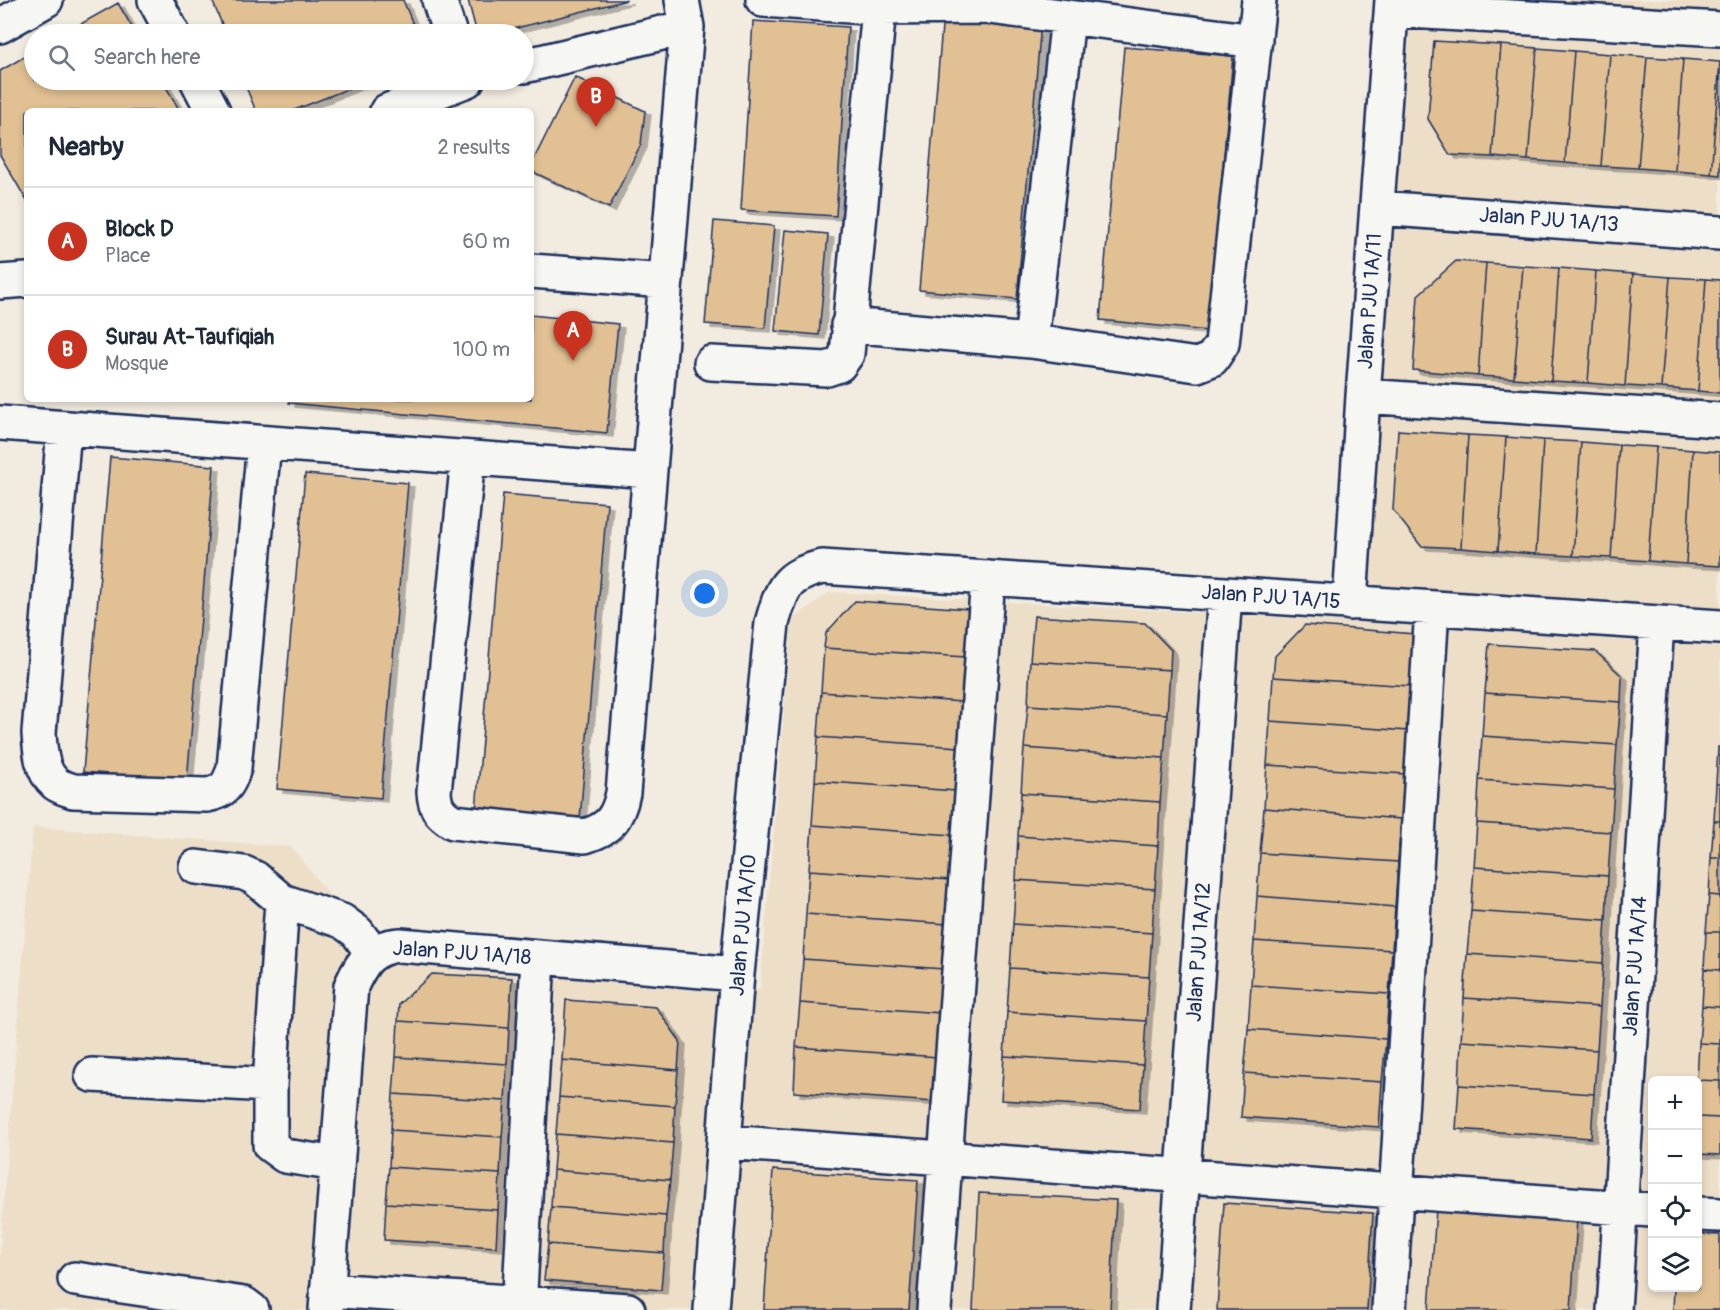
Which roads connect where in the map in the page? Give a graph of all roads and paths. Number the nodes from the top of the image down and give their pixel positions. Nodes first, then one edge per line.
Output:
1 (46, 0) edge
2 (155, 0) edge
3 (439, 0) edge
4 (763, 0) edge
5 (1259, 0) edge
6 (990, 4) edge
7 (1392, 5) edge
8 (879, 8) junction
9 (684, 13) edge
10 (1068, 18) junction
11 (168, 24) edge
12 (447, 24) edge
13 (0, 26) edge
14 (1720, 29) edge
15 (1255, 41) junction
16 (534, 63) edge
17 (202, 90) edge
18 (441, 90) edge
19 (211, 108) edge
20 (395, 108) edge
21 (1378, 208) junction
22 (1720, 233) edge
23 (534, 271) edge
24 (24, 280) edge
25 (666, 281) junction
26 (0, 282) edge
27 (848, 325) junction
28 (1031, 340) junction
29 (711, 363) dead end
30 (1363, 396) junction
31 (1720, 420) edge
32 (0, 423) edge
33 (64, 428) junction
34 (264, 442) junction
35 (468, 458) junction
36 (650, 471) junction
37 (822, 567) joint
38 (988, 578) junction
39 (1225, 594) junction
40 (1350, 603) junction
41 (1432, 608) junction
42 (1657, 623) junction
43 (1720, 627) edge
44 (196, 867) dead end
45 (282, 901) junction
46 (373, 954) junction
47 (538, 958) junction
48 (737, 974) junction
49 (92, 1075) dead end
50 (270, 1085) junction
51 (724, 1142) junction
52 (944, 1158) junction
53 (337, 1164) junction
54 (1183, 1176) junction
55 (1395, 1191) junction
56 (1620, 1208) junction
57 (1648, 1210) edge
58 (1702, 1214) edge
59 (1720, 1215) edge
60 (75, 1280) dead end
61 (327, 1300) edge
62 (520, 1306) edge
63 (252, 1310) edge
64 (628, 1310) edge
65 (711, 1310) edge
66 (934, 1310) edge
67 (1173, 1310) edge
68 (1389, 1310) edge
69 (1614, 1310) edge

1 - 13 street
2 - 11 street
3 - 12 street
4 - 8 street
5 - 15 street
6 - 8 street
6 - 10 street
7 - 14 street
7 - 21 street, Jalan PJU 1A/11
8 - 27 street
9 - 16 street
9 - 25 street
10 - 15 street
10 - 28 street
15 - 28 street
17 - 19 street
18 - 20 street
21 - 22 street, Jalan PJU 1A/13
21 - 30 street, Jalan PJU 1A/11
23 - 25 street
24 - 26 street
25 - 36 street
27 - 28 street
27 - 29 street
30 - 31 street
30 - 40 street, Jalan PJU 1A/11
32 - 33 street
33 - 34 street
33 - 34 street
34 - 35 street
35 - 36 street
35 - 36 street
37 - 38 street, Jalan PJU 1A/15
37 - 48 street, Jalan PJU 1A/10
38 - 39 street, Jalan PJU 1A/15
38 - 52 street
39 - 40 street, Jalan PJU 1A/15
39 - 54 street, Jalan PJU 1A/12
40 - 41 street, Jalan PJU 1A/15
41 - 42 street, Jalan PJU 1A/15
41 - 55 street
42 - 43 street, Jalan PJU 1A/15
42 - 56 street, Jalan PJU 1A/14
44 - 45 street
45 - 46 street
45 - 50 street
46 - 47 street, Jalan PJU 1A/18
46 - 53 street, Jalan PJU 1A/18
47 - 48 street, Jalan PJU 1A/18
47 - 62 street
48 - 51 street, Jalan PJU 1A/10
49 - 50 street
50 - 53 street
51 - 52 street
51 - 65 street, Jalan PJU 1A/10
52 - 54 street
52 - 66 street
53 - 61 street, Jalan PJU 1A/18
54 - 55 street
54 - 67 street, Jalan PJU 1A/12
55 - 56 street
55 - 68 street
56 - 57 street
56 - 69 street, Jalan PJU 1A/14
58 - 59 street
60 - 63 street
61 - 62 street
62 - 64 street

